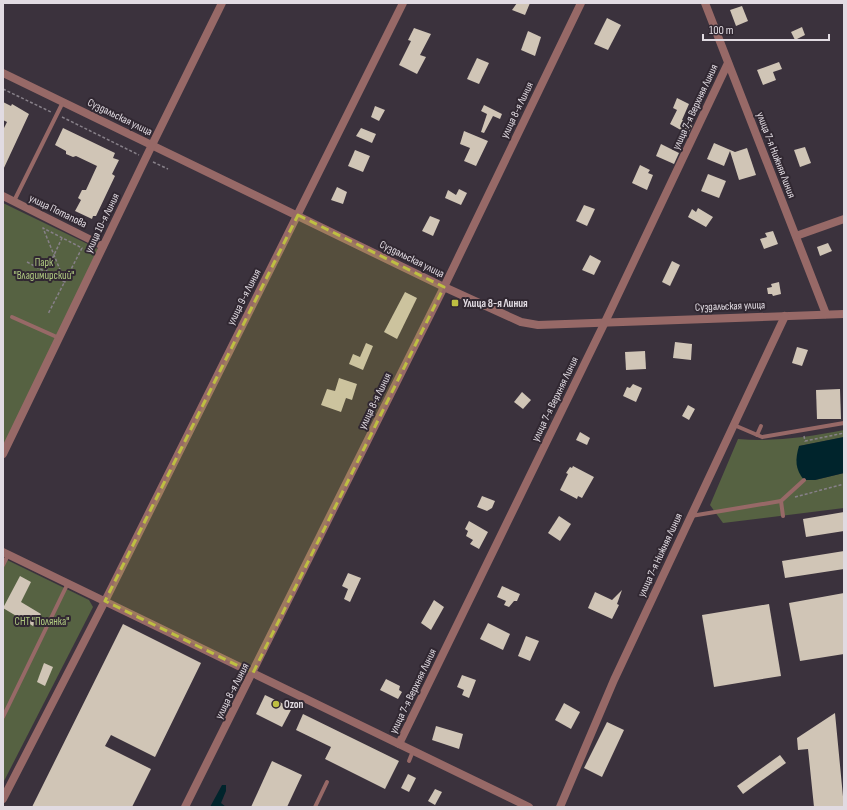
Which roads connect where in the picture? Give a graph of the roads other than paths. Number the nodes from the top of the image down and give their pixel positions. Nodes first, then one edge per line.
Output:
1 (222, 3) edge
2 (403, 3) edge
3 (581, 3) edge
4 (705, 3) edge
5 (728, 63) junction
6 (3, 73) edge
7 (63, 102) junction
8 (152, 145) junction
9 (3, 196) edge
10 (14, 202) junction
11 (298, 215) junction
12 (844, 219) edge
13 (796, 236) junction
14 (103, 246) junction
15 (444, 287) junction
16 (826, 314) junction
17 (844, 314) edge
18 (785, 316) junction
19 (12, 317) dead end
20 (605, 322) junction
21 (59, 338) junction
22 (844, 423) edge
23 (733, 425) junction
24 (761, 426) dead end
25 (757, 435) junction
26 (3, 454) edge
27 (804, 480) dead end
28 (781, 501) junction
29 (690, 516) junction
30 (783, 516) dead end
31 (6, 553) edge
32 (3, 565) edge
33 (68, 583) junction
34 (105, 601) junction
35 (253, 673) junction
36 (3, 716) edge
37 (399, 744) junction
38 (414, 751) junction
39 (409, 761) dead end
40 (328, 782) dead end
41 (3, 799) edge
42 (185, 807) edge
43 (315, 807) edge
44 (529, 807) edge
45 (560, 807) edge

1 - 8 street, улица 10-я Линия
2 - 11 street, улица 9-я Линия
3 - 15 street, улица 8-я Линия
4 - 5 street, улица 7-я Нижняя Линия
5 - 13 street, улица 7-я Нижняя Линия
5 - 20 street, улица 7-я Верхняя Линия
6 - 7 street, Суздальская улица
7 - 8 street, Суздальская улица
7 - 10 lane
8 - 11 street, Суздальская улица
8 - 14 street, улица 10-я Линия
9 - 10 street, улица Потапова
10 - 14 street, улица Потапова
11 - 15 street, Суздальская улица
11 - 34 street, улица 9-я Линия
12 - 13 street
13 - 16 street, улица 7-я Нижняя Линия
14 - 21 street, улица 10-я Линия
15 - 20 street, Суздальская улица
15 - 35 street, улица 8-я Линия
16 - 17 street, Суздальская улица
16 - 18 street, Суздальская улица
18 - 20 street, Суздальская улица
18 - 23 street, улица 7-я Нижняя Линия
19 - 21 lane
20 - 37 street, улица 7-я Верхняя Линия
21 - 26 street, улица 10-я Линия
22 - 25 lane
23 - 25 lane
23 - 29 street, улица 7-я Нижняя Линия
24 - 25 lane
27 - 28 lane
28 - 29 lane
28 - 30 lane
29 - 45 street, улица 7-я Нижняя Линия
31 - 32 lane
31 - 33 street
33 - 34 street
33 - 36 lane
34 - 35 street
34 - 41 street, улица 9-я Линия
35 - 37 street
35 - 42 street, улица 8-я Линия
37 - 38 street
38 - 39 lane
38 - 44 street
40 - 43 lane

